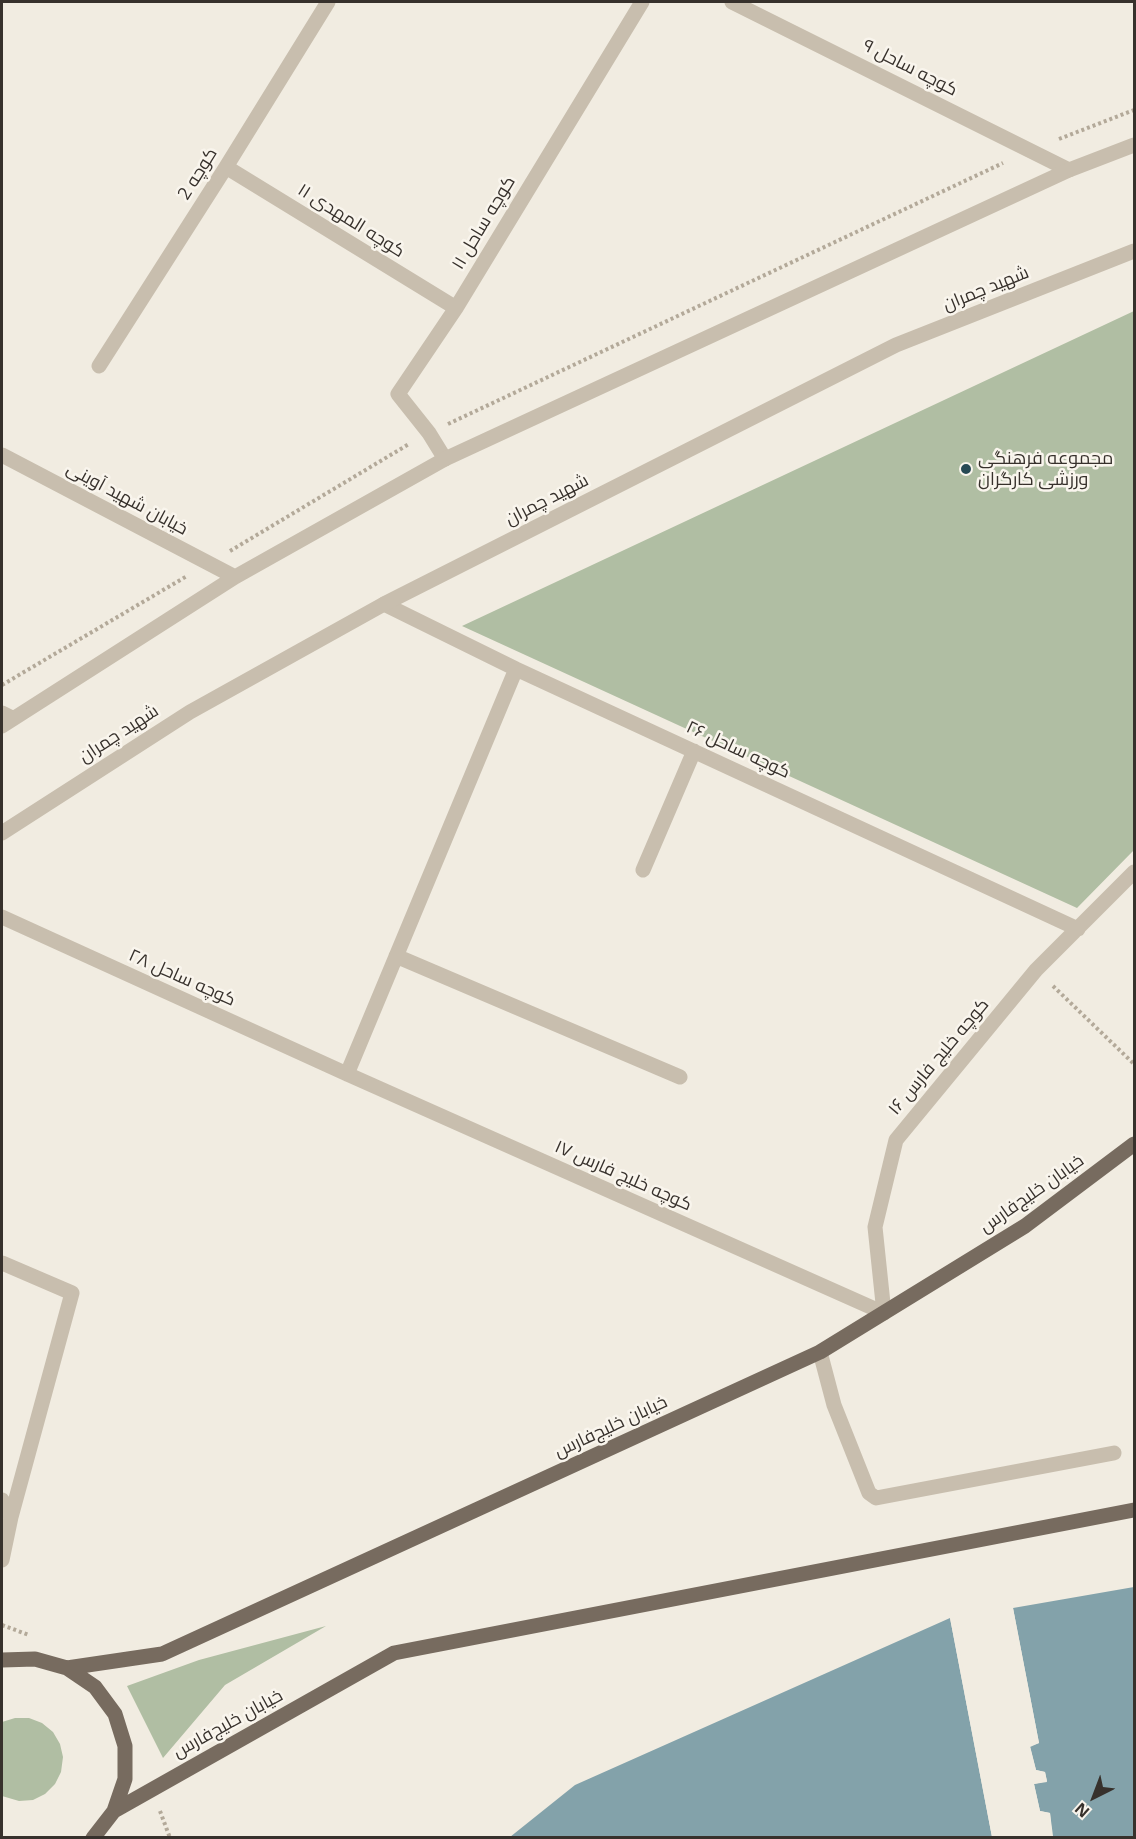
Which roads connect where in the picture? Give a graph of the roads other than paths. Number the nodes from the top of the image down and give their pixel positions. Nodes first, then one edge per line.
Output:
1 (328, 2) edge
2 (642, 2) edge
3 (732, 2) edge
4 (1134, 145) edge
5 (226, 167) junction
6 (1070, 170) junction
7 (1134, 251) edge
8 (456, 308) junction
9 (99, 366) dead end
10 (2, 455) edge
11 (445, 459) junction
12 (235, 577) junction
13 (384, 604) junction
14 (516, 669) junction
15 (5, 719) edge
16 (694, 751) junction
17 (2, 833) edge
18 (642, 870) dead end
19 (1134, 872) edge
20 (2, 917) edge
21 (1078, 928) junction
22 (396, 956) junction
23 (346, 1074) junction
24 (680, 1077) dead end
25 (1134, 1144) edge
26 (2, 1263) edge
27 (884, 1313) junction
28 (820, 1352) junction
29 (1114, 1454) dead end
30 (2, 1500) edge
31 (1134, 1510) edge
32 (11, 1517) junction
33 (2, 1560) edge
34 (2, 1660) edge
35 (67, 1668) junction
36 (114, 1811) junction
37 (93, 1838) edge

1 - 5 street, کوچه 2
2 - 8 street, کوچه ساحل ۱۱
3 - 6 street, کوچه ساحل ۹
4 - 6 street
5 - 8 street, کوچه المهدی ۱۱
5 - 9 street, کوچه 2
6 - 11 street
7 - 13 street, شهید چمران
8 - 11 street, کوچه ساحل ۱۱
10 - 12 street, خیابان شهید آوینی
11 - 12 street
12 - 15 street
13 - 14 street, کوچه ساحل ۲۶
13 - 17 street, شهید چمران
14 - 16 street, کوچه ساحل ۲۶
14 - 22 street
16 - 18 street
16 - 21 street, کوچه ساحل ۲۶
19 - 21 street, کوچه خلیج فارس ۱۶
20 - 23 street, کوچه ساحل ۲۸
21 - 27 street, کوچه خلیج فارس ۱۶
22 - 23 street
22 - 24 street
23 - 27 street, کوچه خلیج فارس ۱۷
25 - 27 main road, خیابان خلیج‌فارس
26 - 32 street
27 - 28 main road, خیابان خلیج‌فارس
28 - 29 street
28 - 35 main road, خیابان خلیج‌فارس
30 - 32 street
31 - 36 main road, خیابان خلیج‌فارس
32 - 33 street
34 - 35 main road
35 - 36 main road
36 - 37 main road

